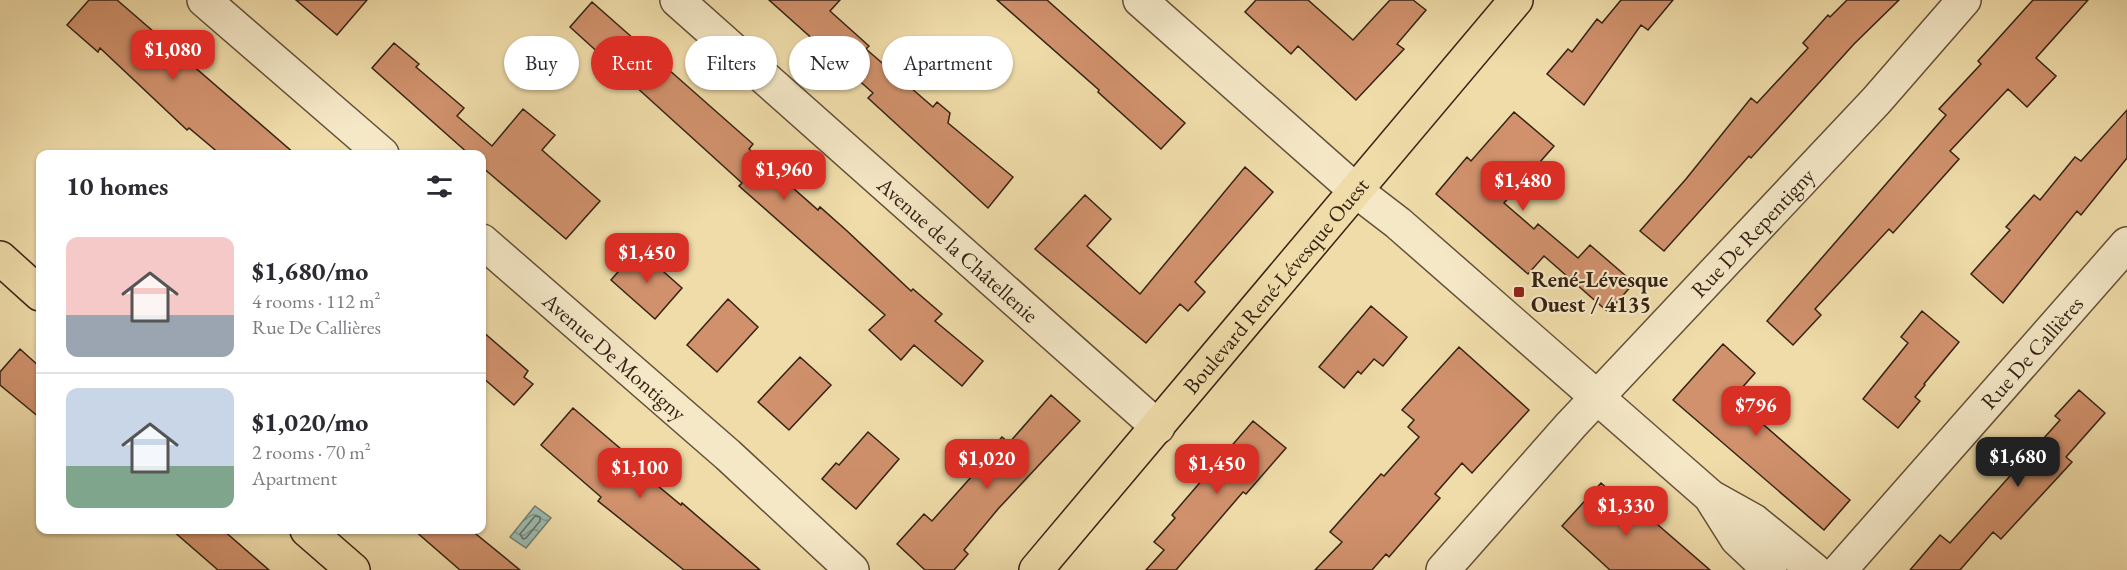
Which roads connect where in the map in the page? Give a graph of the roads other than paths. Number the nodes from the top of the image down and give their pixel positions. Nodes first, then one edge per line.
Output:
1 (204, 0) edge
2 (677, 0) edge
3 (1140, 0) edge
4 (1516, 0) edge
5 (1964, 0) edge
6 (377, 150) edge
7 (1355, 190) junction
8 (486, 244) edge
9 (2127, 244) edge
10 (0, 258) edge
11 (36, 290) edge
12 (1597, 397) junction
13 (1158, 427) junction
14 (1711, 497) junction
15 (312, 534) edge
16 (836, 565) edge
17 (353, 570) edge
18 (1036, 570) edge
19 (1443, 570) edge
20 (1770, 570) edge
21 (1814, 570) edge
22 (1840, 570) edge

1 - 6 street
2 - 13 street, Avenue de la Châtellenie
3 - 7 street
4 - 7 main road, Boulevard René-Lévesque Ouest
5 - 12 street, Rue De Repentigny
7 - 12 street
7 - 13 main road, Boulevard René-Lévesque Ouest
8 - 16 street, Avenue De Montigny
9 - 22 street, Rue De Callières
10 - 11 main road
12 - 14 street
12 - 19 street, Rue De Repentigny
13 - 18 main road, Boulevard René-Lévesque Ouest
14 - 20 street
14 - 21 street
15 - 17 main road

